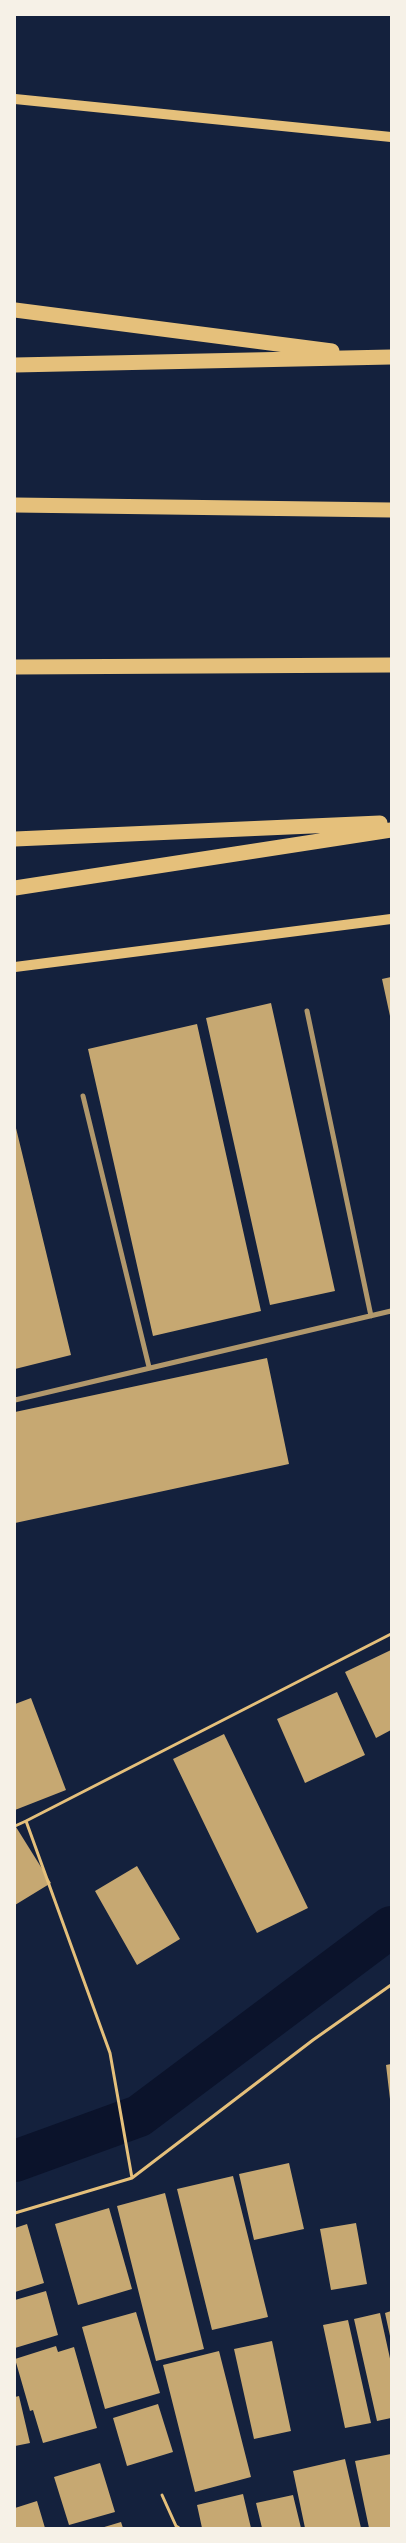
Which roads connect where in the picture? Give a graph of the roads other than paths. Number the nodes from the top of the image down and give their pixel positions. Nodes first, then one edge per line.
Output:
1 (15, 99) edge
2 (391, 137) edge
3 (15, 310) edge
4 (385, 357) edge
5 (15, 365) edge
6 (15, 505) edge
7 (391, 510) edge
8 (391, 664) edge
9 (15, 667) edge
10 (391, 822) edge
11 (391, 830) edge
12 (15, 840) edge
13 (15, 888) edge
14 (391, 919) edge
15 (15, 967) edge
16 (307, 1012) dead end
17 (83, 1096) dead end
18 (391, 1311) edge
19 (371, 1316) junction
20 (149, 1367) junction
21 (15, 1400) edge

1 - 2 main road
3 - 4 highway
4 - 5 highway
6 - 7 highway
8 - 9 highway
10 - 12 highway
11 - 13 highway
14 - 15 main road
16 - 19 street
17 - 20 street
18 - 19 street
19 - 20 street
20 - 21 street

